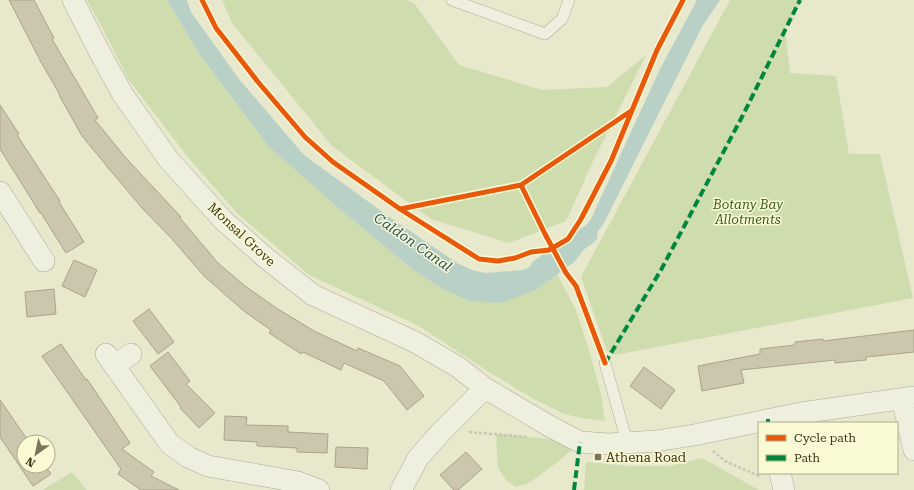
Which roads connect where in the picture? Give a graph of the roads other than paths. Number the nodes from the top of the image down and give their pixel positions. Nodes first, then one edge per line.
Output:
1 (74, 0) edge
2 (452, 0) edge
3 (569, 0) edge
4 (0, 192) edge
5 (32, 254) dead end
6 (117, 358) dead end
7 (605, 363) dead end
8 (485, 388) junction
9 (908, 398) edge
10 (627, 442) junction
11 (914, 450) edge
12 (319, 490) edge
13 (400, 490) edge

1 - 8 street, Monsal Grove
2 - 3 lane
4 - 5 street
6 - 12 street
7 - 10 lane
8 - 10 street, Monsal Grove
8 - 13 street
9 - 10 street, Monsal Grove
9 - 11 street

